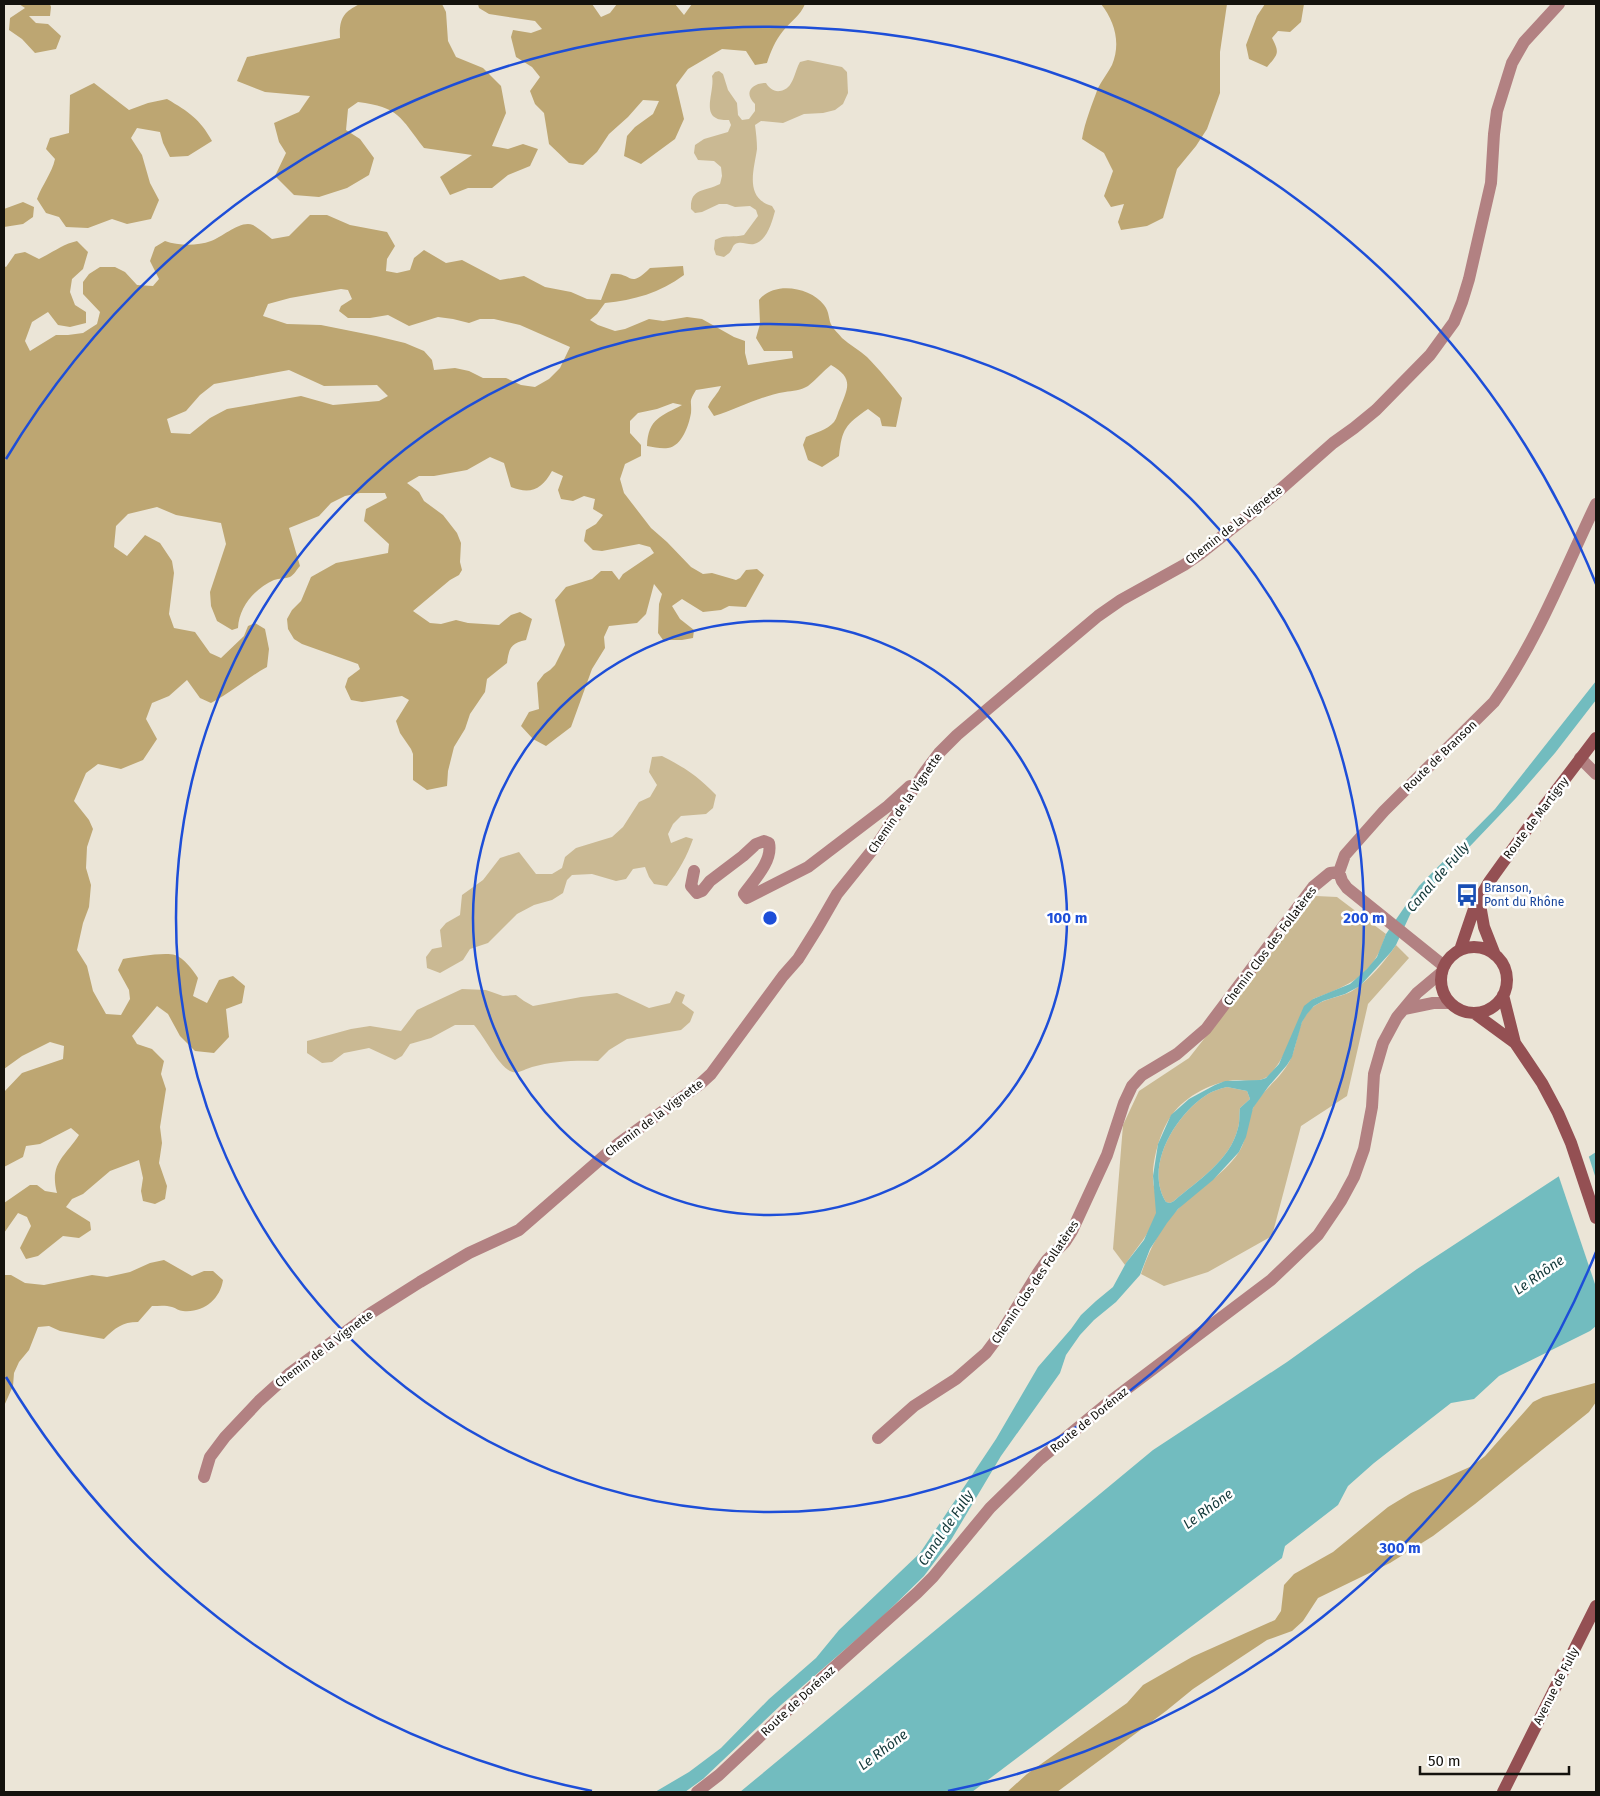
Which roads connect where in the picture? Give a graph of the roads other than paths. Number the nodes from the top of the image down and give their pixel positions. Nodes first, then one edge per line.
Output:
1 (1559, 4) edge
2 (1596, 504) edge
3 (1596, 738) edge
4 (1580, 758) junction
5 (924, 773) junction
6 (1596, 774) edge
7 (694, 871) dead end
8 (1339, 872) junction
9 (1479, 900) junction
10 (1460, 950) junction
11 (1495, 955) junction
12 (1443, 969) junction
13 (1503, 995) junction
14 (1450, 1003) junction
15 (1404, 1009) junction
16 (1474, 1013) junction
17 (1515, 1043) junction
18 (1596, 1218) edge
19 (878, 1438) dead end
20 (204, 1477) dead end
21 (1596, 1606) edge
22 (697, 1792) edge
23 (1503, 1792) edge

1 - 5 street, Chemin de la Vignette
2 - 8 street, Route de Branson
3 - 4 main road, Route de Martigny
4 - 6 street
4 - 9 main road, Route de Martigny
5 - 7 street
5 - 20 street, Chemin de la Vignette
8 - 12 street
8 - 19 street, Chemin Clos des Follatères
9 - 10 main road, Route de Martigny
9 - 11 main road
10 - 11 main road
10 - 12 main road
11 - 13 main road
12 - 14 main road
12 - 15 street, Route de Dorénaz
13 - 16 main road
13 - 17 main road
14 - 15 street
14 - 16 main road
15 - 22 street, Route de Dorénaz
16 - 17 main road
17 - 18 main road
21 - 23 main road, Avenue de Fully

